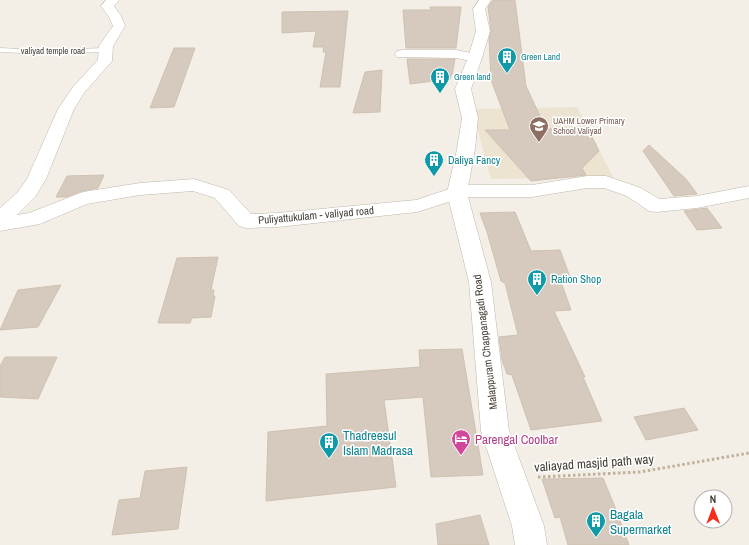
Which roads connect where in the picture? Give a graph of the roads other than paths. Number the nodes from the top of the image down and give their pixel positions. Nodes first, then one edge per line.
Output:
1 (113, 0) edge
2 (485, 0) edge
3 (0, 50) edge
4 (106, 50) junction
5 (402, 54) dead end
6 (475, 58) junction
7 (457, 192) junction
8 (749, 192) edge
9 (0, 218) edge
10 (0, 224) edge
11 (531, 545) edge

1 - 4 street
2 - 6 street, Malappuram Chappanagadi Road
3 - 4 lane, valiyad temple road
4 - 9 street
5 - 6 street
6 - 7 street, Malappuram Chappanagadi Road
7 - 8 street
7 - 10 street, Puliyattukulam - valiyad road
7 - 11 street, Malappuram Chappanagadi Road

